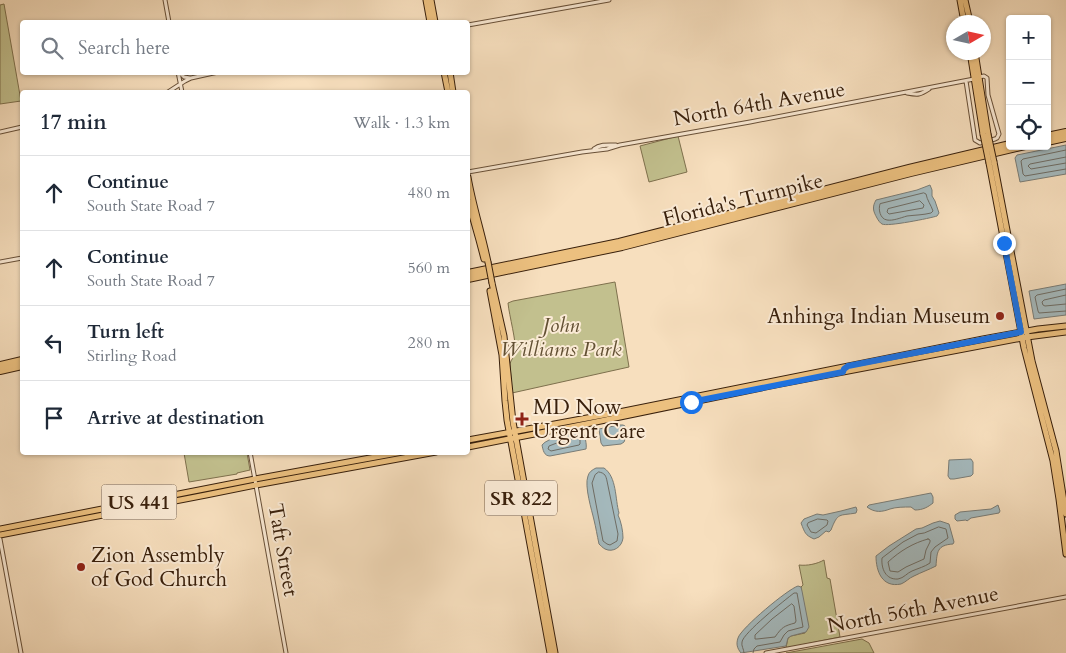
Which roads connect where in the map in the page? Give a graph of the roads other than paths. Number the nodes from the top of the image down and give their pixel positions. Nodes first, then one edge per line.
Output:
1 (165, 0) edge
2 (426, 0) edge
3 (431, 0) edge
4 (609, 0) edge
5 (960, 0) edge
6 (965, 0) edge
7 (963, 15) edge
8 (968, 15) edge
9 (169, 20) edge
10 (430, 20) edge
11 (436, 20) edge
12 (470, 25) edge
13 (972, 60) edge
14 (976, 60) edge
15 (179, 75) edge
16 (182, 75) edge
17 (204, 75) edge
18 (445, 75) edge
19 (450, 75) edge
20 (191, 78) junction
21 (977, 78) junction
22 (966, 81) junction
23 (180, 84) junction
24 (171, 90) edge
25 (182, 90) edge
26 (448, 90) edge
27 (453, 90) edge
28 (20, 127) edge
29 (0, 132) edge
30 (1066, 132) edge
31 (1051, 135) edge
32 (1066, 138) edge
33 (1051, 141) edge
34 (1006, 145) edge
35 (1009, 150) edge
36 (470, 172) edge
37 (470, 185) edge
38 (470, 208) edge
39 (20, 258) edge
40 (0, 262) edge
41 (486, 262) junction
42 (470, 273) edge
43 (470, 279) edge
44 (1066, 326) edge
45 (1066, 332) edge
46 (1024, 335) junction
47 (949, 346) junction
48 (943, 354) junction
49 (896, 357) junction
50 (20, 360) edge
51 (893, 363) junction
52 (0, 365) edge
53 (20, 366) edge
54 (848, 366) junction
55 (0, 371) edge
56 (843, 372) junction
57 (1037, 398) junction
58 (1044, 404) junction
59 (597, 416) junction
60 (588, 424) junction
61 (513, 435) junction
62 (470, 440) edge
63 (470, 446) edge
64 (251, 455) edge
65 (389, 455) joint
66 (419, 455) edge
67 (372, 458) junction
68 (384, 461) junction
69 (367, 464) junction
70 (328, 466) junction
71 (316, 468) junction
72 (324, 472) junction
73 (312, 474) junction
74 (256, 482) junction
75 (197, 491) junction
76 (192, 498) junction
77 (159, 499) junction
78 (154, 505) junction
79 (1066, 514) edge
80 (64, 520) junction
81 (0, 529) edge
82 (0, 535) edge
83 (0, 540) edge
84 (1066, 554) edge
85 (1066, 597) edge
86 (21, 653) edge
87 (286, 653) edge
88 (550, 653) edge
89 (555, 653) edge
90 (766, 653) edge

1 - 9 street
2 - 10 main road
3 - 11 main road
4 - 12 street
5 - 7 main road
6 - 8 main road
13 - 21 main road
14 - 21 main road
15 - 23 street
16 - 20 street
17 - 20 street
18 - 26 main road
19 - 27 main road
20 - 23 street
21 - 22 street, North 64th Avenue
21 - 22 street, North 64th Avenue
21 - 46 main road, bridge
22 - 36 street, North 64th Avenue
23 - 24 street
23 - 25 street
28 - 29 street
30 - 31 highway
32 - 33 highway
34 - 42 highway, Florida's Turnpike
35 - 43 highway, Florida's Turnpike
37 - 41 main road
38 - 41 main road
39 - 40 street
41 - 61 main road, bridge
44 - 46 main road
45 - 46 main road
46 - 47 main road
46 - 48 main road
46 - 57 main road
46 - 58 main road
47 - 48 main road
47 - 49 main road
48 - 51 main road
49 - 51 main road
49 - 54 main road
50 - 52 highway
51 - 56 main road
53 - 55 highway
54 - 56 main road
54 - 59 main road
56 - 60 main road
57 - 58 main road
57 - 84 main road
58 - 79 main road
59 - 60 main road
59 - 61 main road
60 - 61 main road
61 - 62 main road
61 - 63 main road
61 - 88 main road, SR 822
61 - 89 main road, SR 822
64 - 74 street, Taft Street
65 - 67 main road, US 441
65 - 68 main road
66 - 68 main road, US 441
67 - 69 main road
67 - 70 main road, US 441
68 - 69 main road, US 441
69 - 72 main road, US 441
70 - 71 main road, US 441
70 - 72 main road
71 - 73 main road
71 - 74 main road, US 441
72 - 73 main road, US 441
73 - 74 main road, US 441
74 - 75 main road, US 441
74 - 76 main road, US 441
74 - 87 street, Taft Street
75 - 76 main road
75 - 77 main road, US 441
76 - 78 main road, US 441
77 - 78 main road
77 - 80 main road, US 441
78 - 80 main road, US 441
80 - 81 main road, US 441
80 - 82 main road, US 441
83 - 86 street
85 - 90 street, North 56th Avenue

